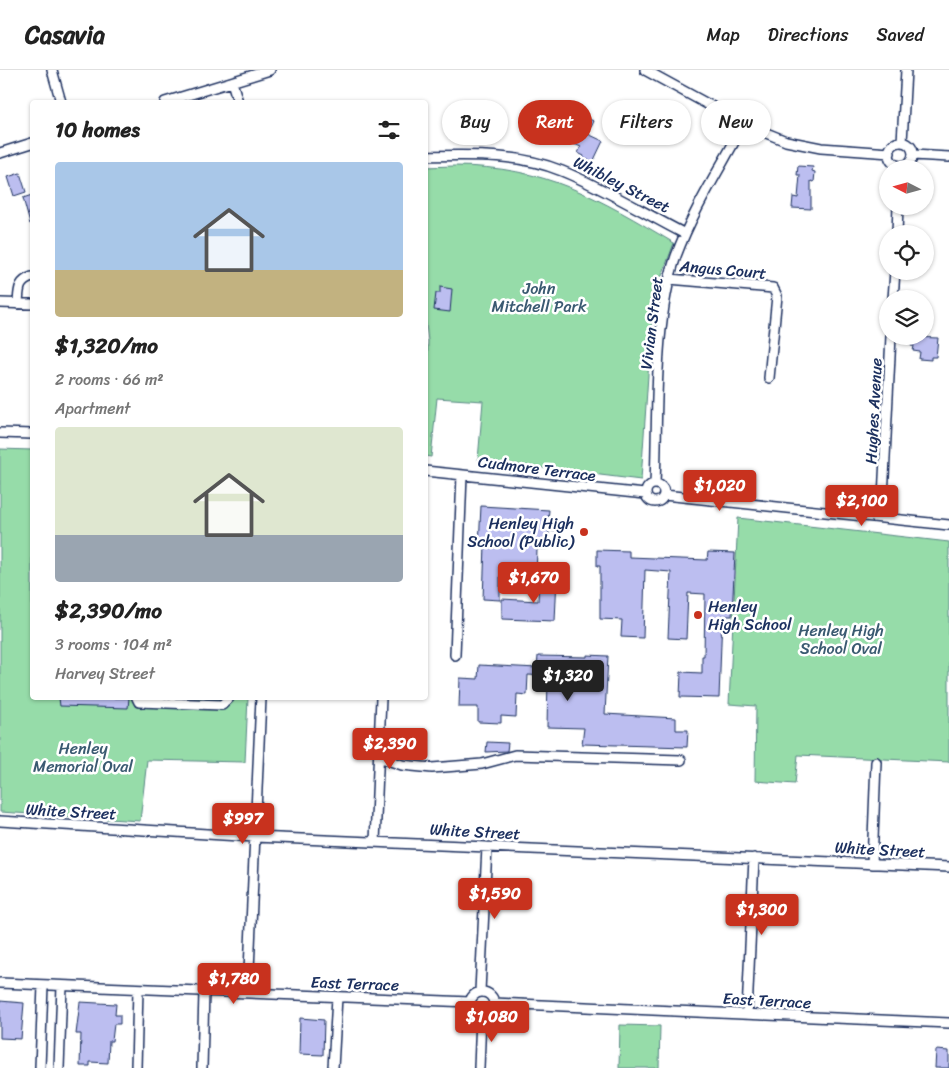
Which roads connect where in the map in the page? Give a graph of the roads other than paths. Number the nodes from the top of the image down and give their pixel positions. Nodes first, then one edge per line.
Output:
1 (52, 70) edge
2 (270, 70) edge
3 (645, 70) edge
4 (906, 70) edge
5 (232, 82) junction
6 (61, 100) edge
7 (172, 100) edge
8 (237, 100) edge
9 (701, 101) edge
10 (771, 135) edge
11 (902, 142) junction
12 (30, 144) edge
13 (733, 145) edge
14 (890, 153) junction
15 (0, 154) edge
16 (913, 155) junction
17 (428, 156) edge
18 (949, 157) edge
19 (892, 160) edge
20 (910, 160) edge
21 (685, 234) junction
22 (30, 278) edge
23 (669, 279) junction
24 (0, 303) edge
25 (18, 304) junction
26 (30, 304) edge
27 (891, 345) edge
28 (769, 378) dead end
29 (0, 433) edge
30 (30, 434) edge
31 (428, 471) edge
32 (462, 475) junction
33 (655, 484) junction
34 (645, 494) junction
35 (664, 495) junction
36 (882, 518) junction
37 (949, 525) edge
38 (456, 655) dead end
39 (138, 700) edge
40 (227, 700) edge
41 (261, 700) edge
42 (381, 700) edge
43 (379, 758) junction
44 (681, 760) dead end
45 (876, 762) dead end
46 (0, 821) edge
47 (255, 837) junction
48 (375, 842) junction
49 (487, 846) junction
50 (754, 858) junction
51 (872, 864) junction
52 (949, 868) edge
53 (0, 983) edge
54 (43, 985) junction
55 (62, 986) junction
56 (138, 989) junction
57 (480, 991) junction
58 (204, 992) junction
59 (248, 993) junction
60 (337, 997) junction
61 (470, 1002) junction
62 (494, 1003) junction
63 (747, 1013) junction
64 (481, 1016) junction
65 (949, 1024) edge
66 (40, 1068) edge
67 (59, 1068) edge
68 (136, 1068) edge
69 (202, 1068) edge
70 (334, 1068) edge
71 (479, 1068) edge

1 - 6 street
2 - 5 street
3 - 9 street
4 - 11 street
5 - 7 street
5 - 8 street
10 - 14 street
11 - 14 street
11 - 16 street
12 - 15 street
13 - 21 street, Vivian Street
14 - 19 street
16 - 18 street
16 - 20 street
17 - 21 street, Whibley Street
21 - 23 street, Vivian Street
22 - 25 street
23 - 28 street, Angus Court
23 - 33 street, Vivian Street
24 - 25 street
25 - 26 street
27 - 36 street, Hughes Avenue
29 - 30 street
31 - 32 street, Cudmore Terrace
32 - 34 street, Cudmore Terrace
32 - 38 street
33 - 34 street
33 - 35 street
34 - 35 street
35 - 36 street
36 - 37 street
39 - 40 street
41 - 47 street
42 - 43 street
43 - 44 street
43 - 48 street
45 - 51 street
46 - 47 street, White Street
47 - 48 street, White Street
47 - 59 street
48 - 49 street, White Street
49 - 50 street, White Street
49 - 57 street
50 - 51 street, White Street
50 - 63 street
51 - 52 street, White Street
53 - 54 street, East Terrace
54 - 55 street, East Terrace
54 - 66 street
55 - 56 street, East Terrace
55 - 67 street
56 - 58 street, East Terrace
56 - 68 street
57 - 61 street
57 - 62 street
58 - 59 street, East Terrace
58 - 69 street
59 - 60 street, East Terrace
60 - 61 street, East Terrace
60 - 70 street
61 - 64 street
62 - 63 street, East Terrace
62 - 64 street
63 - 65 street, East Terrace
64 - 71 street

